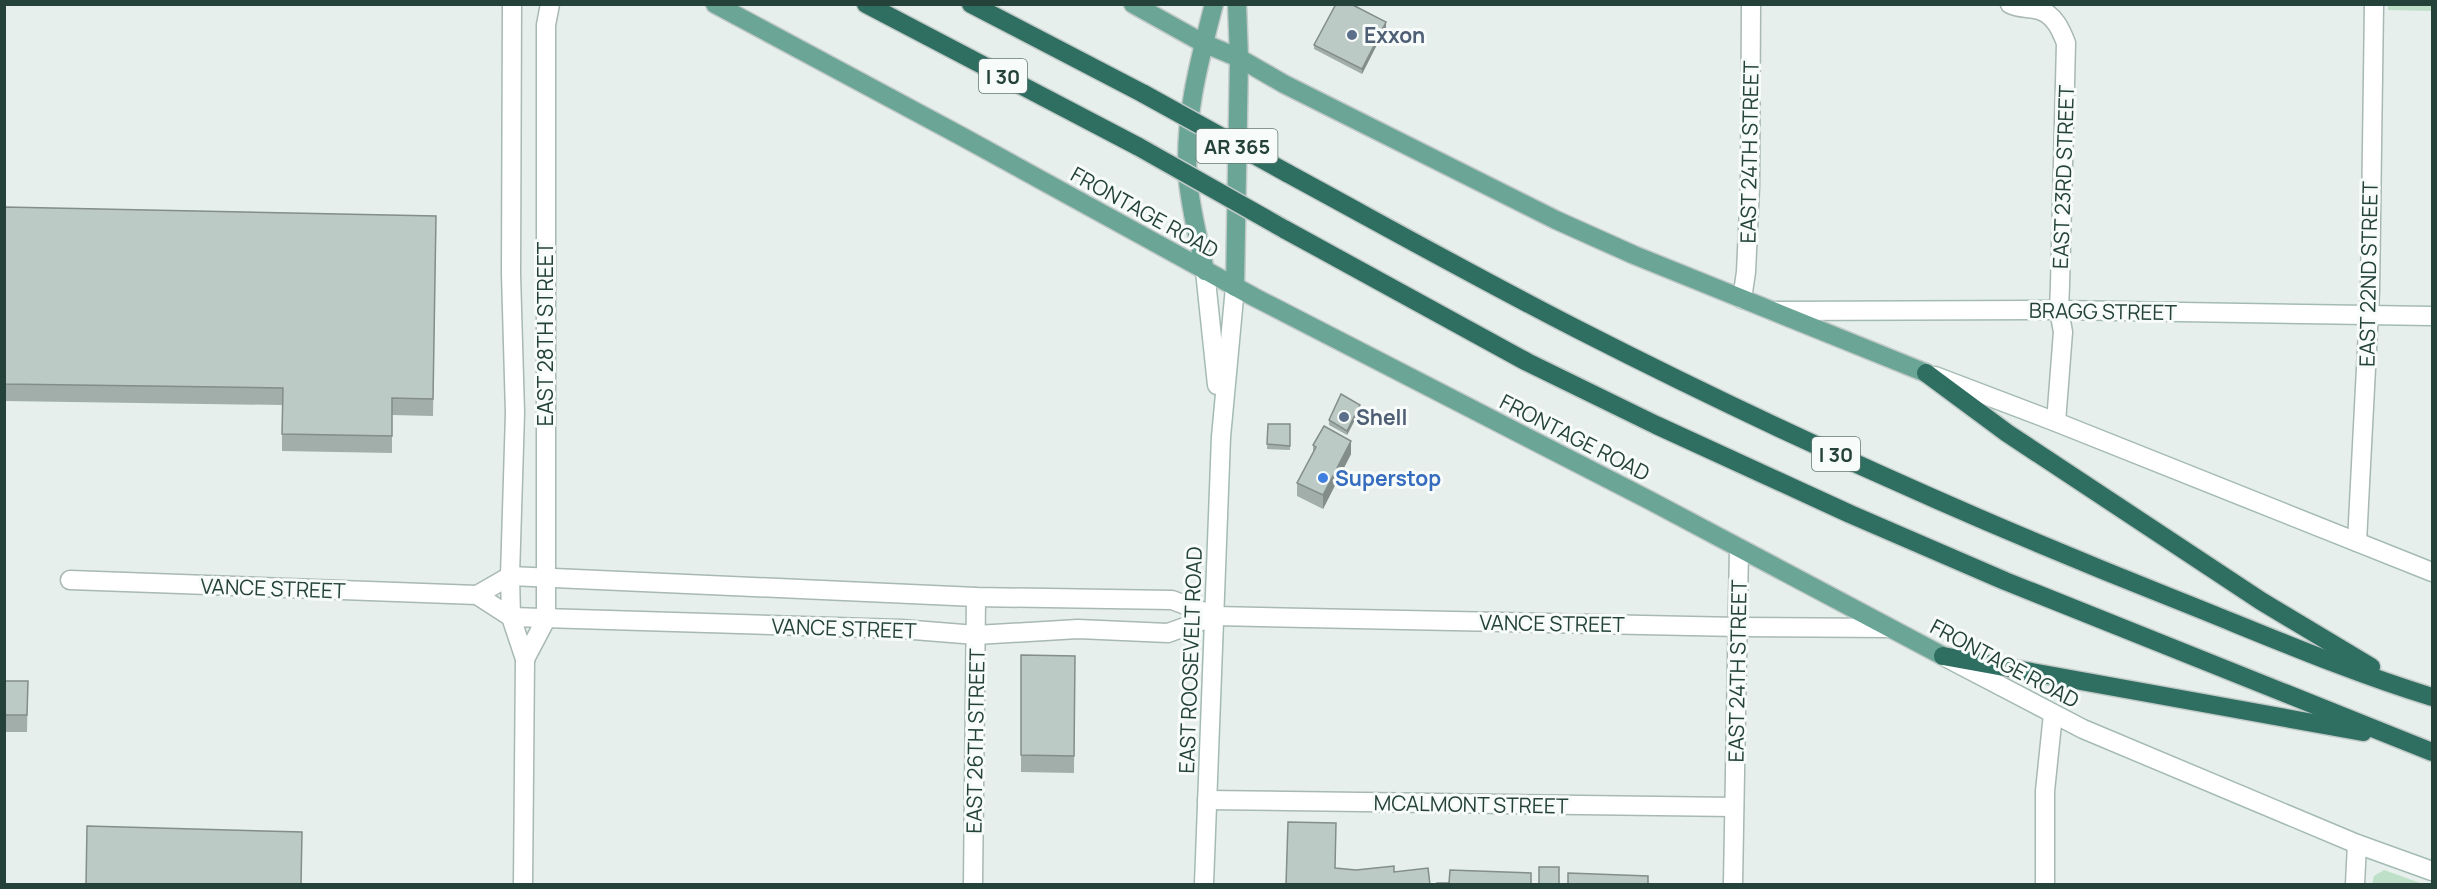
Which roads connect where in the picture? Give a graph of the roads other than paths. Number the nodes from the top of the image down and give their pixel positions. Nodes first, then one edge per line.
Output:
1 (512, 4) edge
2 (550, 4) edge
3 (715, 4) edge
4 (866, 4) edge
5 (971, 4) edge
6 (1133, 4) edge
7 (1214, 4) edge
8 (1237, 4) edge
9 (1751, 4) edge
10 (2010, 4) edge
11 (2374, 4) edge
12 (1203, 43) junction
13 (1239, 58) junction
14 (1205, 271) junction
15 (1235, 287) junction
16 (1742, 299) junction
17 (2059, 310) junction
18 (1773, 311) junction
19 (2369, 315) junction
20 (2433, 316) edge
21 (1926, 373) junction
22 (2056, 422) junction
23 (1221, 437) junction
24 (2357, 542) junction
25 (1740, 548) junction
26 (2433, 572) edge
27 (510, 576) junction
28 (545, 578) junction
29 (70, 580) dead end
30 (477, 595) junction
31 (976, 597) junction
32 (1215, 616) junction
33 (510, 617) junction
34 (546, 619) junction
35 (1738, 627) junction
36 (1889, 628) junction
37 (976, 635) junction
38 (1943, 656) junction
39 (525, 659) junction
40 (2406, 689) junction
41 (2433, 697) edge
42 (2053, 714) junction
43 (2396, 737) junction
44 (2433, 752) edge
45 (1207, 800) junction
46 (1734, 800) junction
47 (2357, 844) junction
48 (2433, 871) edge
49 (523, 885) edge
50 (973, 885) edge
51 (1204, 885) edge
52 (1733, 885) edge
53 (2045, 885) edge
54 (2355, 885) edge

1 - 27 street, EAST 28TH STREET
2 - 28 street, EAST 28TH STREET
3 - 14 main road, FRONTAGE ROAD
4 - 43 highway, I 30, bridge
5 - 40 highway, I 30, bridge
6 - 12 main road
7 - 12 main road, EAST ROOSEVELT ROAD / AR 365
8 - 13 main road, EAST ROOSEVELT ROAD / AR 365
9 - 16 street, EAST 24TH STREET
10 - 17 street, EAST 23RD STREET
11 - 19 street, EAST 22ND STREET
12 - 13 main road
12 - 14 main road, EAST ROOSEVELT ROAD / AR 365
13 - 15 main road, EAST ROOSEVELT ROAD / AR 365
13 - 16 main road
14 - 15 main road, FRONTAGE ROAD
14 - 23 street, EAST ROOSEVELT ROAD / AR 365
15 - 23 street, EAST ROOSEVELT ROAD / AR 365
15 - 25 main road, FRONTAGE ROAD
16 - 18 main road
17 - 18 street, BRAGG STREET
17 - 19 street, BRAGG STREET
17 - 22 street, EAST 23RD STREET
18 - 21 main road
19 - 20 street, BRAGG STREET
19 - 24 street, EAST 22ND STREET
21 - 22 street
21 - 40 highway
22 - 24 street
23 - 32 street, EAST ROOSEVELT ROAD / AR 365
24 - 26 street
25 - 35 street, EAST 24TH STREET
25 - 36 main road, FRONTAGE ROAD
27 - 28 street, VANCE STREET
27 - 30 street
27 - 33 street, EAST 28TH STREET
28 - 31 street, VANCE STREET
28 - 34 street, EAST 28TH STREET
29 - 30 street, VANCE STREET
30 - 33 street
31 - 32 street, VANCE STREET
31 - 37 street, EAST 26TH STREET
32 - 35 street, VANCE STREET
32 - 37 street, VANCE STREET
32 - 45 street, EAST ROOSEVELT ROAD / AR 365
33 - 34 street, VANCE STREET
33 - 39 street, EAST 28TH STREET
34 - 37 street, VANCE STREET
34 - 39 street, EAST 28TH STREET
35 - 36 street, VANCE STREET
35 - 46 street, EAST 24TH STREET
36 - 38 main road, FRONTAGE ROAD
37 - 50 street, EAST 26TH STREET
38 - 42 street, FRONTAGE ROAD
38 - 43 highway
39 - 49 street, EAST 28TH STREET
40 - 41 highway, I 30
42 - 47 street, FRONTAGE ROAD
42 - 53 street
43 - 44 highway, I 30
45 - 46 street, MCALMONT STREET
45 - 51 street, EAST ROOSEVELT ROAD / AR 365
46 - 52 street
47 - 48 street, FRONTAGE ROAD
47 - 54 street

